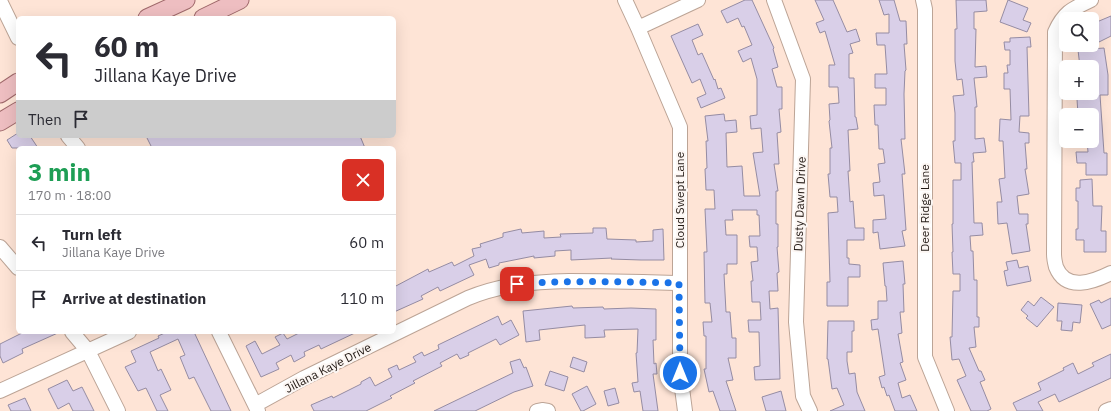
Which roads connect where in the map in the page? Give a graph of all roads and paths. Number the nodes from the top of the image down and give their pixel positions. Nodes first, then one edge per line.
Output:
1 (186, 0) edge
2 (240, 0) edge
3 (625, 0) edge
4 (698, 0) edge
5 (774, 0) edge
6 (923, 0) edge
7 (1091, 0) edge
8 (0, 1) edge
9 (151, 16) edge
10 (207, 16) edge
11 (638, 28) junction
12 (16, 34) edge
13 (16, 83) edge
14 (0, 94) edge
15 (16, 112) edge
16 (0, 122) edge
17 (70, 138) edge
18 (76, 146) edge
19 (0, 247) edge
20 (16, 266) edge
21 (1111, 273) edge
22 (679, 283) junction
23 (396, 333) edge
24 (74, 334) edge
25 (125, 334) edge
26 (220, 334) edge
27 (395, 334) edge
28 (88, 351) junction
29 (0, 391) edge
30 (256, 408) edge
31 (1111, 409) edge
32 (118, 411) edge
33 (538, 411) edge
34 (548, 411) edge
35 (685, 411) edge
36 (810, 411) edge
37 (947, 411) edge
38 (1106, 411) edge

1 - 9 main road
2 - 10 main road
3 - 11 street, Cloud Swept Lane
4 - 11 street
5 - 36 street, Dusty Dawn Drive
6 - 37 street, Deer Ridge Lane
7 - 21 street
8 - 12 street
11 - 22 street, Cloud Swept Lane
13 - 14 main road
15 - 16 main road
17 - 18 street
19 - 20 street
22 - 23 street, Jillana Kaye Drive
22 - 35 street, Cloud Swept Lane
24 - 28 street
25 - 28 street
26 - 30 street
27 - 30 street, Jillana Kaye Drive
28 - 29 street
28 - 32 street
31 - 38 street
33 - 34 street

